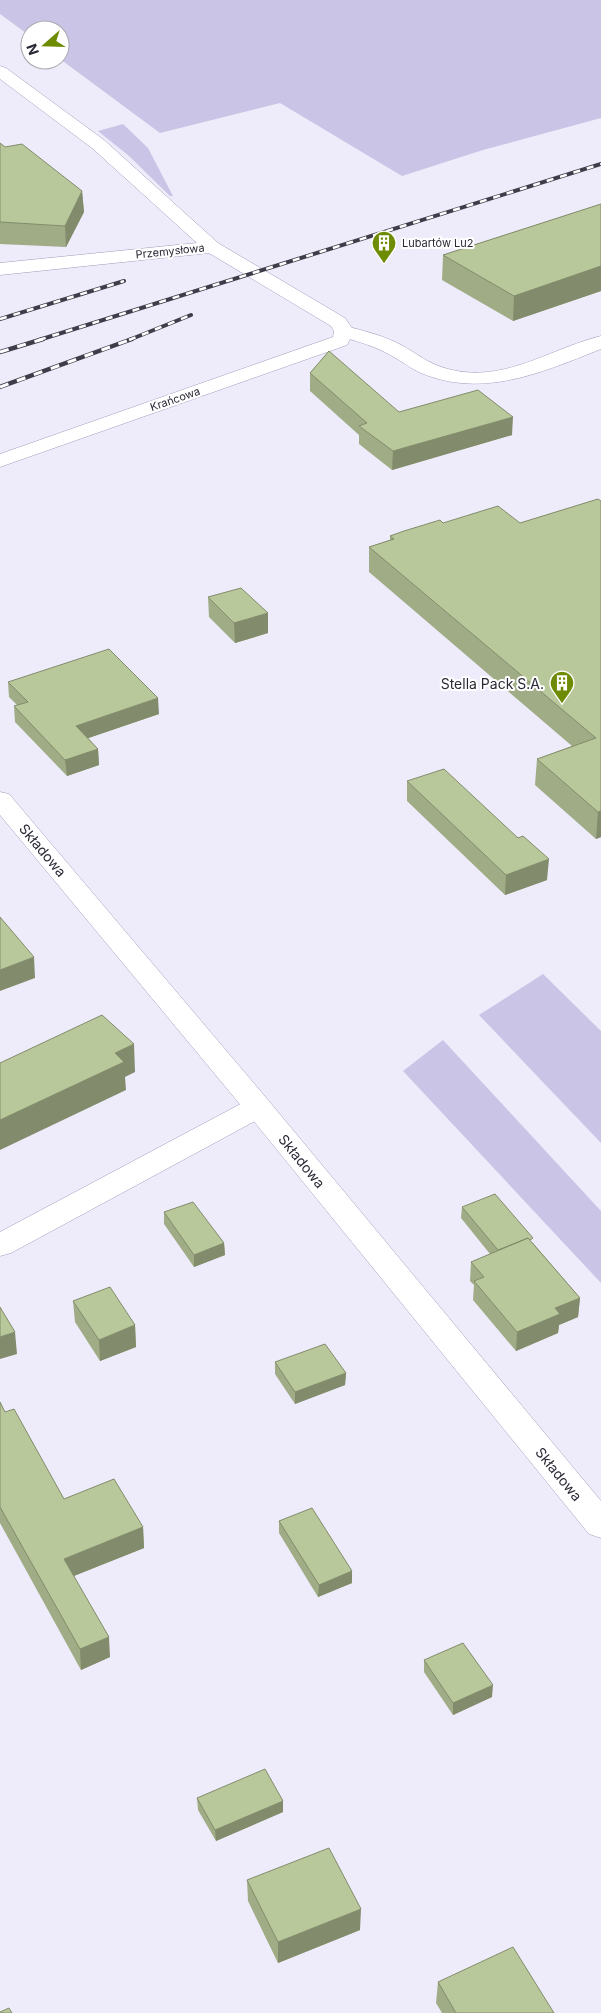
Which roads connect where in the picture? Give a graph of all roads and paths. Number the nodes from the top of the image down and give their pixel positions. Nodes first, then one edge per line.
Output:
1 (0, 71) edge
2 (212, 247) junction
3 (0, 269) edge
4 (344, 332) junction
5 (601, 342) edge
6 (0, 461) edge
7 (0, 799) edge
8 (258, 1107) junction
9 (0, 1245) edge
10 (601, 1525) edge

1 - 2 street
2 - 3 street, Przemysłowa
2 - 4 street, Przemysłowa
4 - 5 street
4 - 6 street, Krańcowa
7 - 8 street, Składowa
8 - 9 street
8 - 10 street, Składowa

